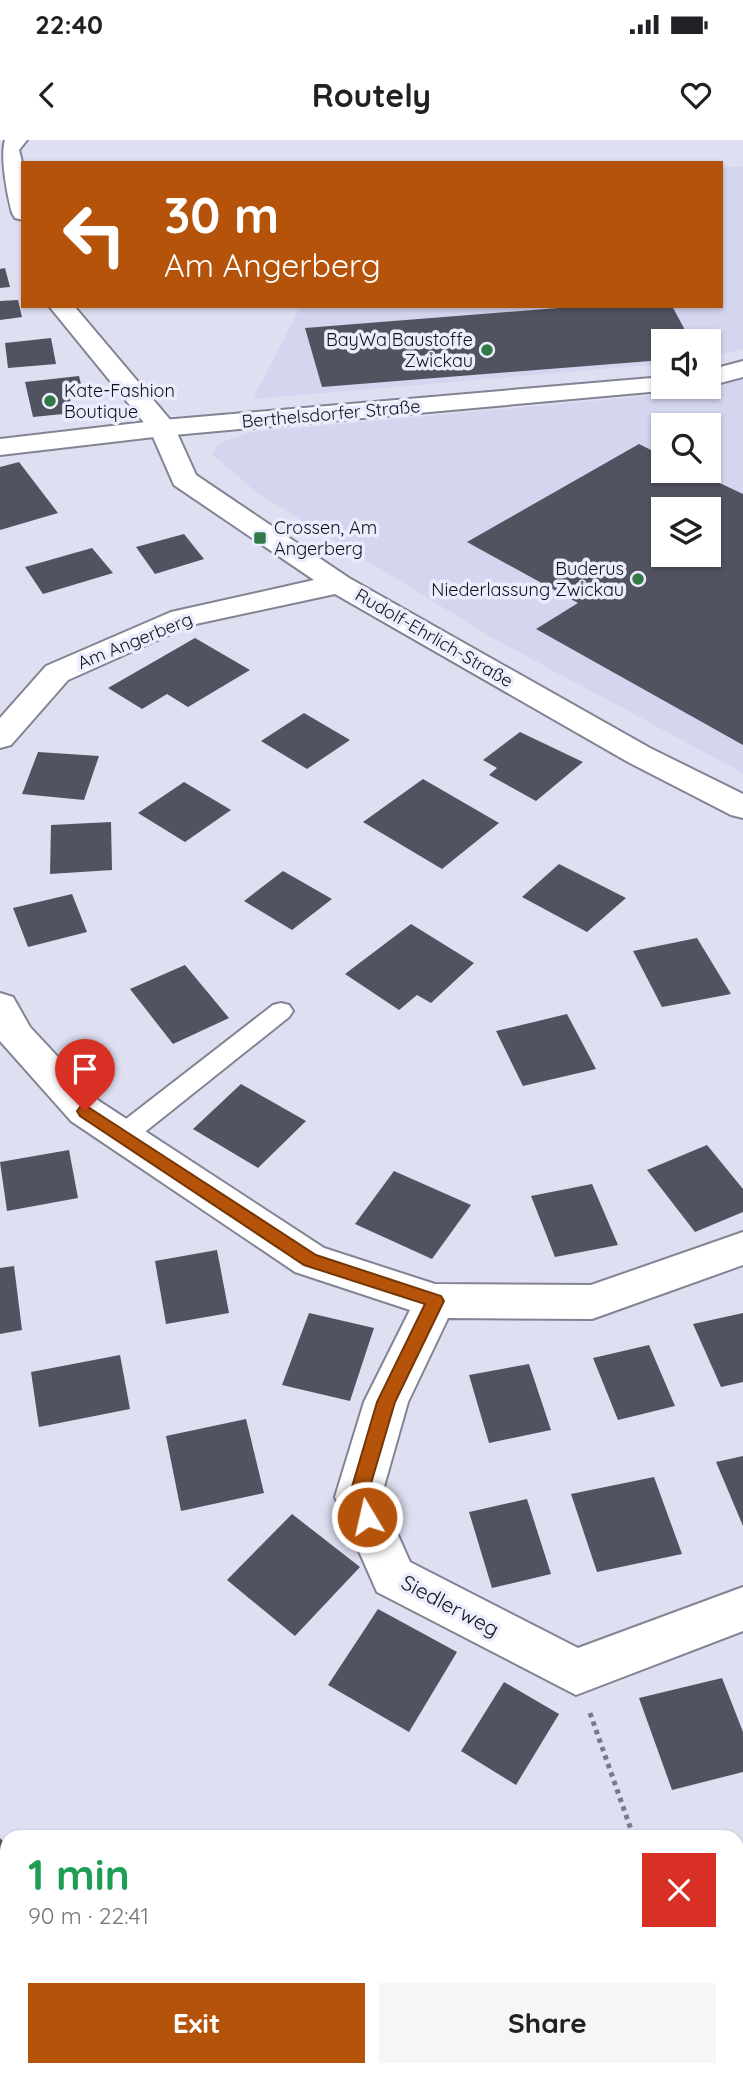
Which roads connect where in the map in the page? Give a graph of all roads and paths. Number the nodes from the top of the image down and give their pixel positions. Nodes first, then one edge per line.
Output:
1 (16, 140) edge
2 (21, 205) edge
3 (63, 308) edge
4 (743, 369) edge
5 (721, 375) edge
6 (651, 386) edge
7 (163, 428) junction
8 (0, 447) edge
9 (339, 584) junction
10 (0, 738) edge
11 (743, 807) edge
12 (0, 1006) edge
13 (281, 1012) dead end
14 (122, 1136) junction
15 (743, 1248) edge
16 (435, 1301) junction
17 (743, 1609) edge
18 (576, 1672) junction
19 (631, 1830) edge

1 - 2 street
3 - 7 street, Rudolf-Ehrlich-Straße
4 - 5 street
6 - 7 street, Berthelsdorfer Straße
7 - 8 street, Berthelsdorfer Straße
7 - 9 street, Rudolf-Ehrlich-Straße
9 - 10 street, Am Angerberg
9 - 11 street, Rudolf-Ehrlich-Straße
12 - 14 street
13 - 14 lane
14 - 16 street
15 - 16 street
16 - 18 street, Siedlerweg
17 - 18 street
18 - 19 path

